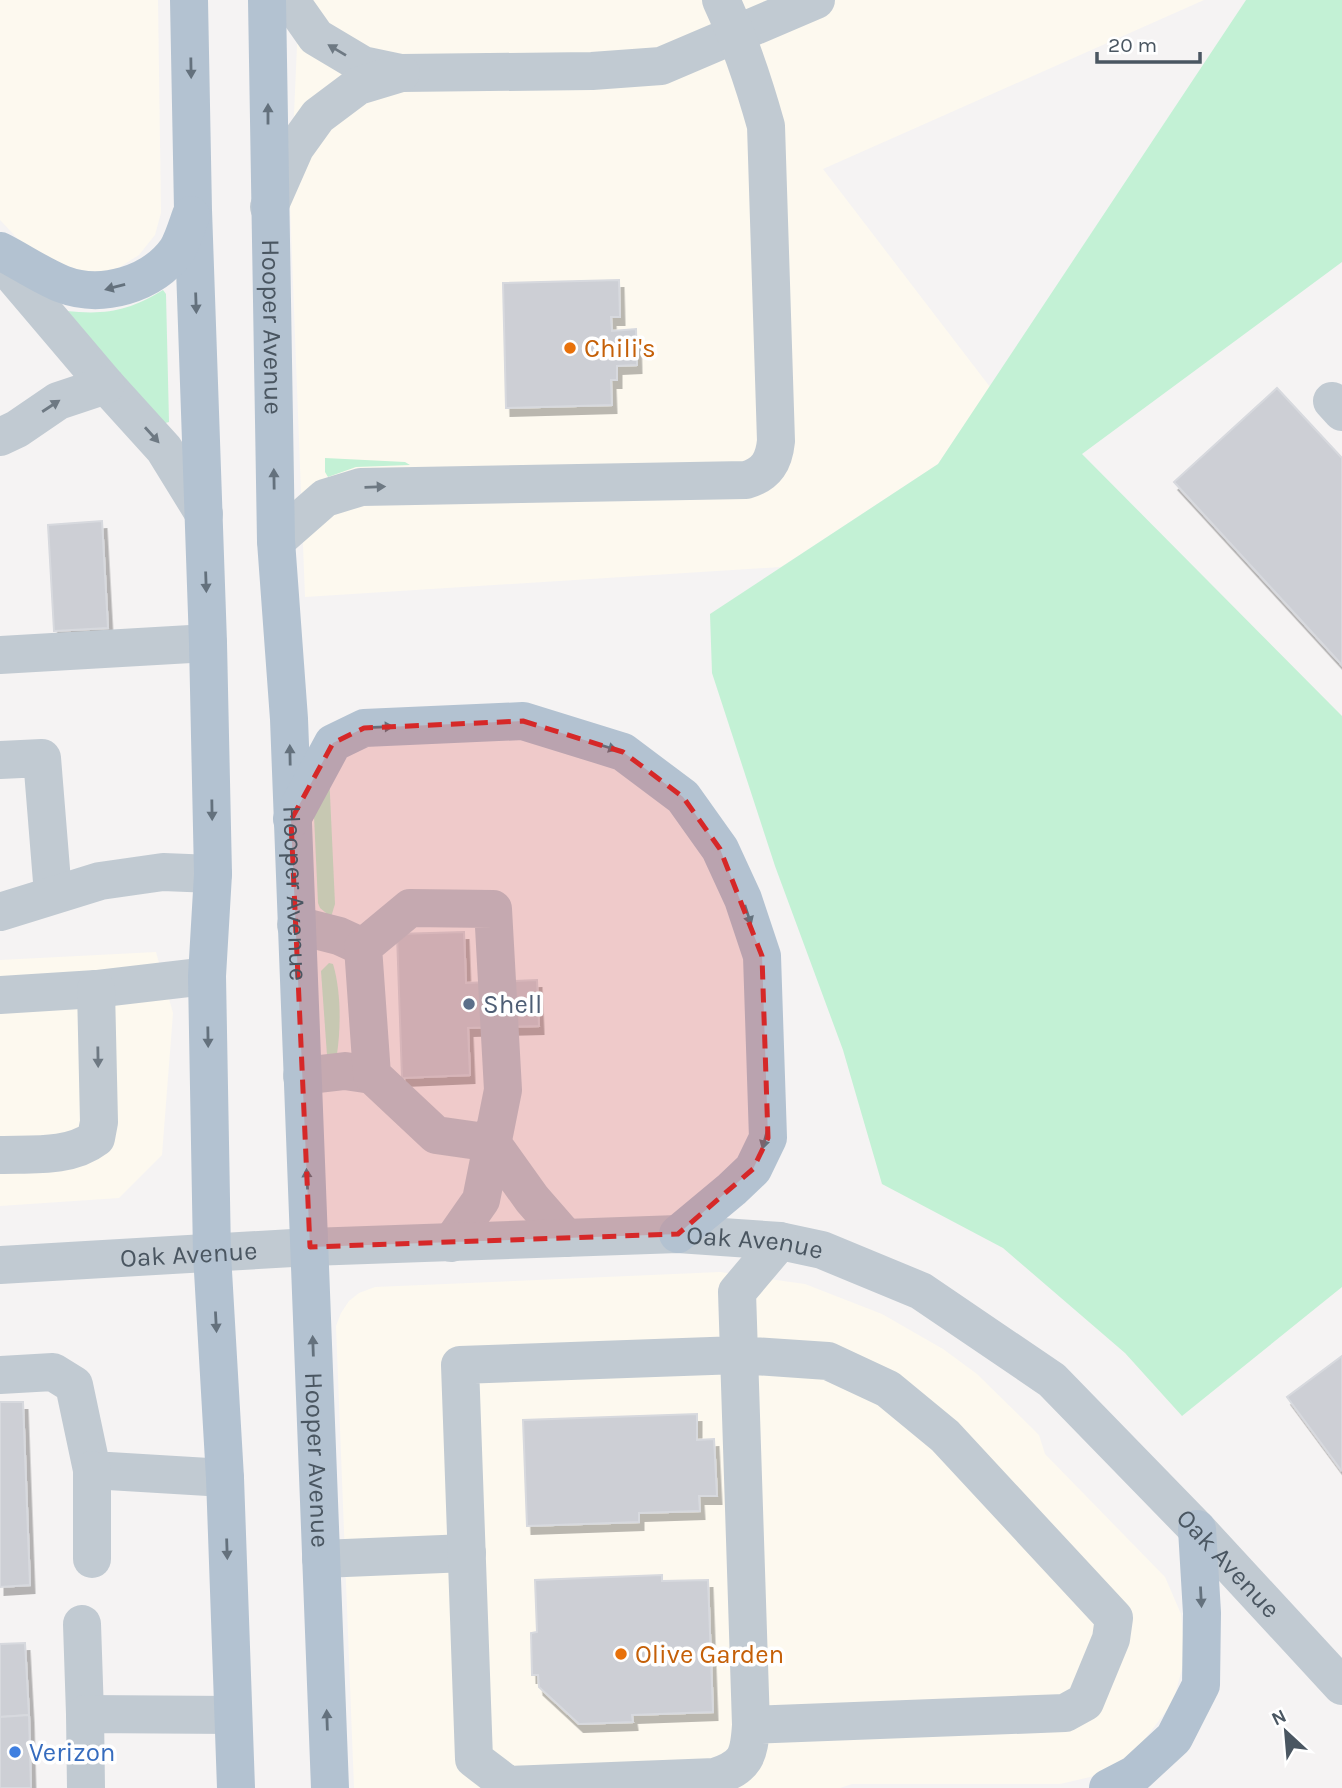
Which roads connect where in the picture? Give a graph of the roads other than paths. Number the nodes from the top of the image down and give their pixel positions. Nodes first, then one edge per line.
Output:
1 (189, 0) edge
2 (267, 0) edge
3 (290, 0) edge
4 (721, 0) edge
5 (816, 0) edge
6 (737, 34) junction
7 (401, 73) junction
8 (269, 207) junction
9 (193, 210) junction
10 (0, 251) edge
11 (0, 260) edge
12 (106, 385) junction
13 (0, 437) edge
14 (204, 514) junction
15 (276, 541) junction
16 (208, 643) junction
17 (0, 655) edge
18 (0, 760) edge
19 (291, 820) junction
20 (213, 874) junction
21 (53, 894) junction
22 (0, 912) edge
23 (296, 925) junction
24 (363, 947) junction
25 (207, 976) junction
26 (96, 989) junction
27 (0, 995) edge
28 (372, 1075) junction
29 (302, 1076) junction
30 (492, 1143) junction
31 (0, 1155) edge
32 (678, 1234) junction
33 (566, 1238) junction
34 (780, 1241) junction
35 (451, 1243) junction
36 (310, 1247) junction
37 (212, 1254) junction
38 (0, 1265) edge
39 (739, 1355) junction
40 (0, 1375) edge
41 (92, 1470) junction
42 (225, 1478) junction
43 (1197, 1529) junction
44 (467, 1553) junction
45 (92, 1559) dead end
46 (321, 1559) junction
47 (82, 1624) dead end
48 (1342, 1686) edge
49 (85, 1714) junction
50 (233, 1716) junction
51 (751, 1725) junction
52 (86, 1788) edge
53 (236, 1788) edge
54 (330, 1788) edge
55 (1108, 1788) edge

1 -> 9 main road
8 -> 2 main road, Hooper Avenue
7 -> 3 street
4 - 6 street
5 - 6 street
6 - 7 street
15 -> 6 street
7 - 8 street
15 -> 8 main road, Hooper Avenue
9 -> 10 main road
9 -> 14 main road
11 - 12 street
13 -> 12 street
12 -> 14 street
14 -> 16 main road
19 -> 15 main road, Hooper Avenue
16 - 17 street
16 -> 20 main road
18 - 21 street
19 - 23 main road, Hooper Avenue
19 -> 32 main road
20 - 21 street
20 - 25 main road
21 - 22 street
23 - 24 street
23 - 29 main road, Hooper Avenue
24 - 28 street
24 - 30 street
25 - 26 street
25 -> 37 main road
26 - 27 street
26 -> 31 street
28 - 29 street
28 - 30 street
36 -> 29 main road, Hooper Avenue
30 - 33 street
30 - 35 street
32 - 33 street, Oak Avenue
32 - 34 street, Oak Avenue
33 - 35 street, Oak Avenue
34 - 39 street
34 - 43 street, Oak Avenue
35 - 36 street, Oak Avenue
36 - 37 street, Oak Avenue
46 -> 36 main road, Hooper Avenue
37 - 38 street, Oak Avenue
37 -> 42 main road
39 - 44 street
39 - 51 street
39 - 51 street
40 - 41 street
41 - 42 street
41 - 45 street
42 -> 50 main road
43 - 48 street, Oak Avenue
43 -> 55 main road
44 - 46 street
44 - 51 street
54 -> 46 main road, Hooper Avenue
47 - 49 street
49 - 50 street
49 - 52 street
50 - 53 main road

